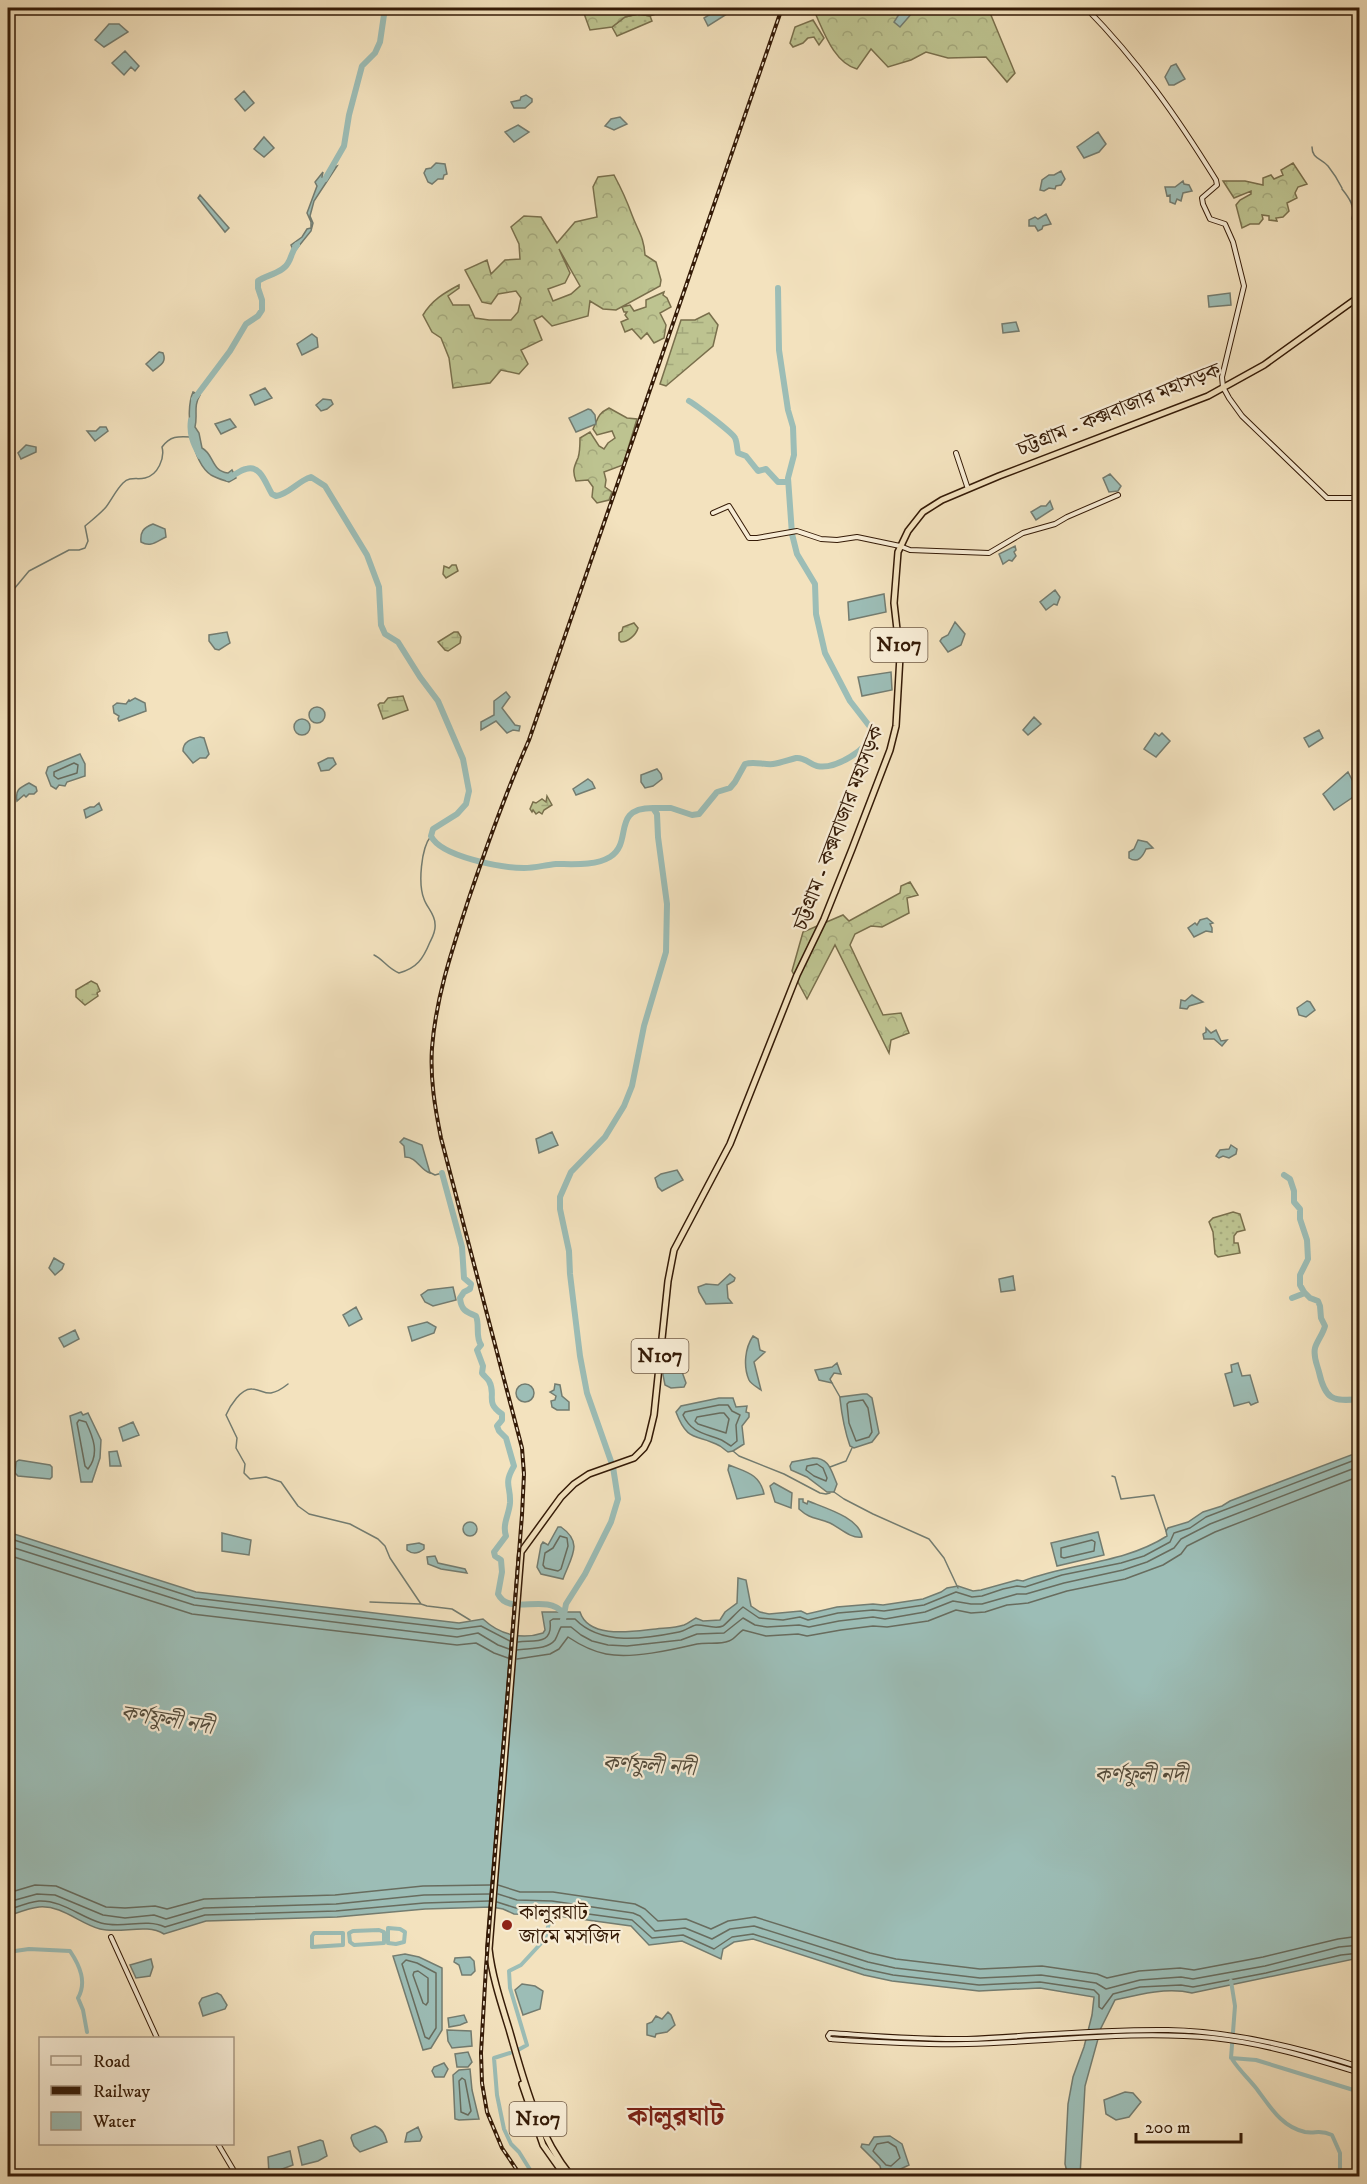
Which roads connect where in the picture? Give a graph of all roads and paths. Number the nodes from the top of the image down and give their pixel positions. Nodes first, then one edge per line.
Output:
1 (1086, 8) edge
2 (1359, 296) edge
3 (1223, 387) junction
4 (956, 453) dead end
5 (968, 489) junction
6 (1118, 495) dead end
7 (1359, 498) edge
8 (712, 513) dead end
9 (900, 546) junction
10 (111, 1937) dead end
11 (1076, 2036) junction
12 (1214, 2036) junction
13 (157, 2037) edge
14 (516, 2056) junction
15 (1359, 2067) edge
16 (1359, 2073) edge
17 (220, 2145) edge
18 (237, 2176) edge
19 (565, 2176) edge
20 (571, 2176) edge

1 - 3 main road
2 - 3 highway, চট্টগ্রাম - কক্সবাজার মহাসড়ক / N107
3 - 5 highway, চট্টগ্রাম - কক্সবাজার মহাসড়ক / N107
3 - 7 main road
4 - 5 main road
5 - 9 highway, চট্টগ্রাম - কক্সবাজার মহাসড়ক / N107
6 - 9 main road
8 - 9 main road
9 - 14 highway, চট্টগ্রাম - কক্সবাজার মহাসড়ক / N107
10 - 13 main road
11 - 11 main road
11 - 12 main road
11 - 12 main road
12 - 15 main road
12 - 16 main road
14 - 19 highway, N107
14 - 20 highway, N107
17 - 18 main road

